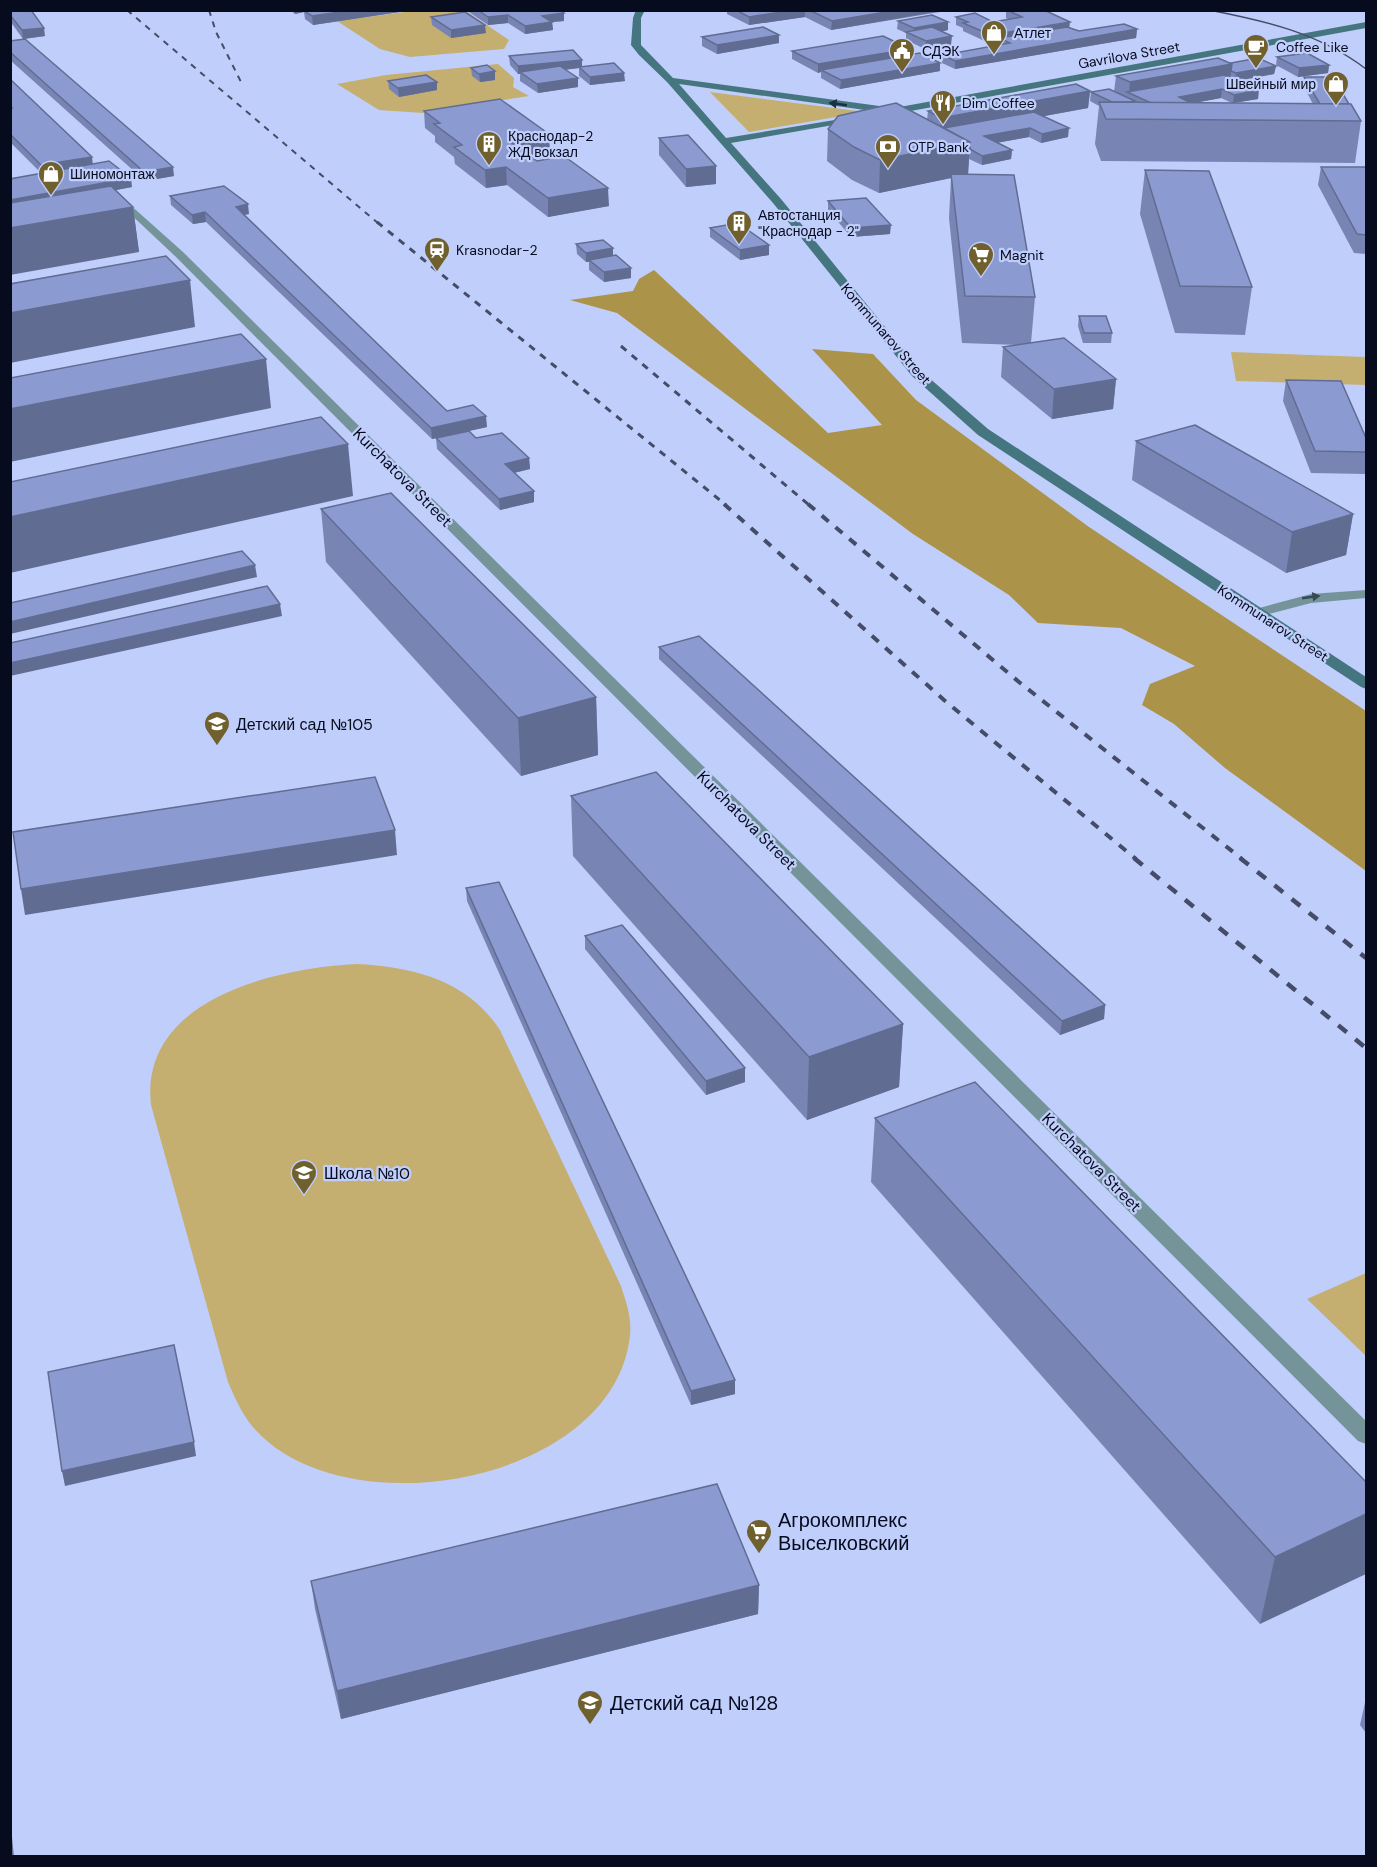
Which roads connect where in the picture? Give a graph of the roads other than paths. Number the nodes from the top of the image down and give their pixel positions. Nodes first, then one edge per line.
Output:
1 (641, 10) edge
2 (1366, 25) edge
3 (670, 80) junction
4 (896, 111) junction
5 (725, 141) junction
6 (104, 209) edge
7 (1366, 594) edge
8 (1257, 613) junction
9 (1366, 684) edge
10 (1366, 1435) edge

1 - 3 main road, Kommunarov Street
2 - 4 main road, Gavrilova Street
4 -> 3 main road, Gavrilova Street
3 - 5 main road, Kommunarov Street
4 - 5 main road, Gavrilova Street
5 - 8 main road, Kommunarov Street
6 - 10 street, Kurchatova Street
8 -> 7 street
8 - 9 main road, Kommunarov Street

